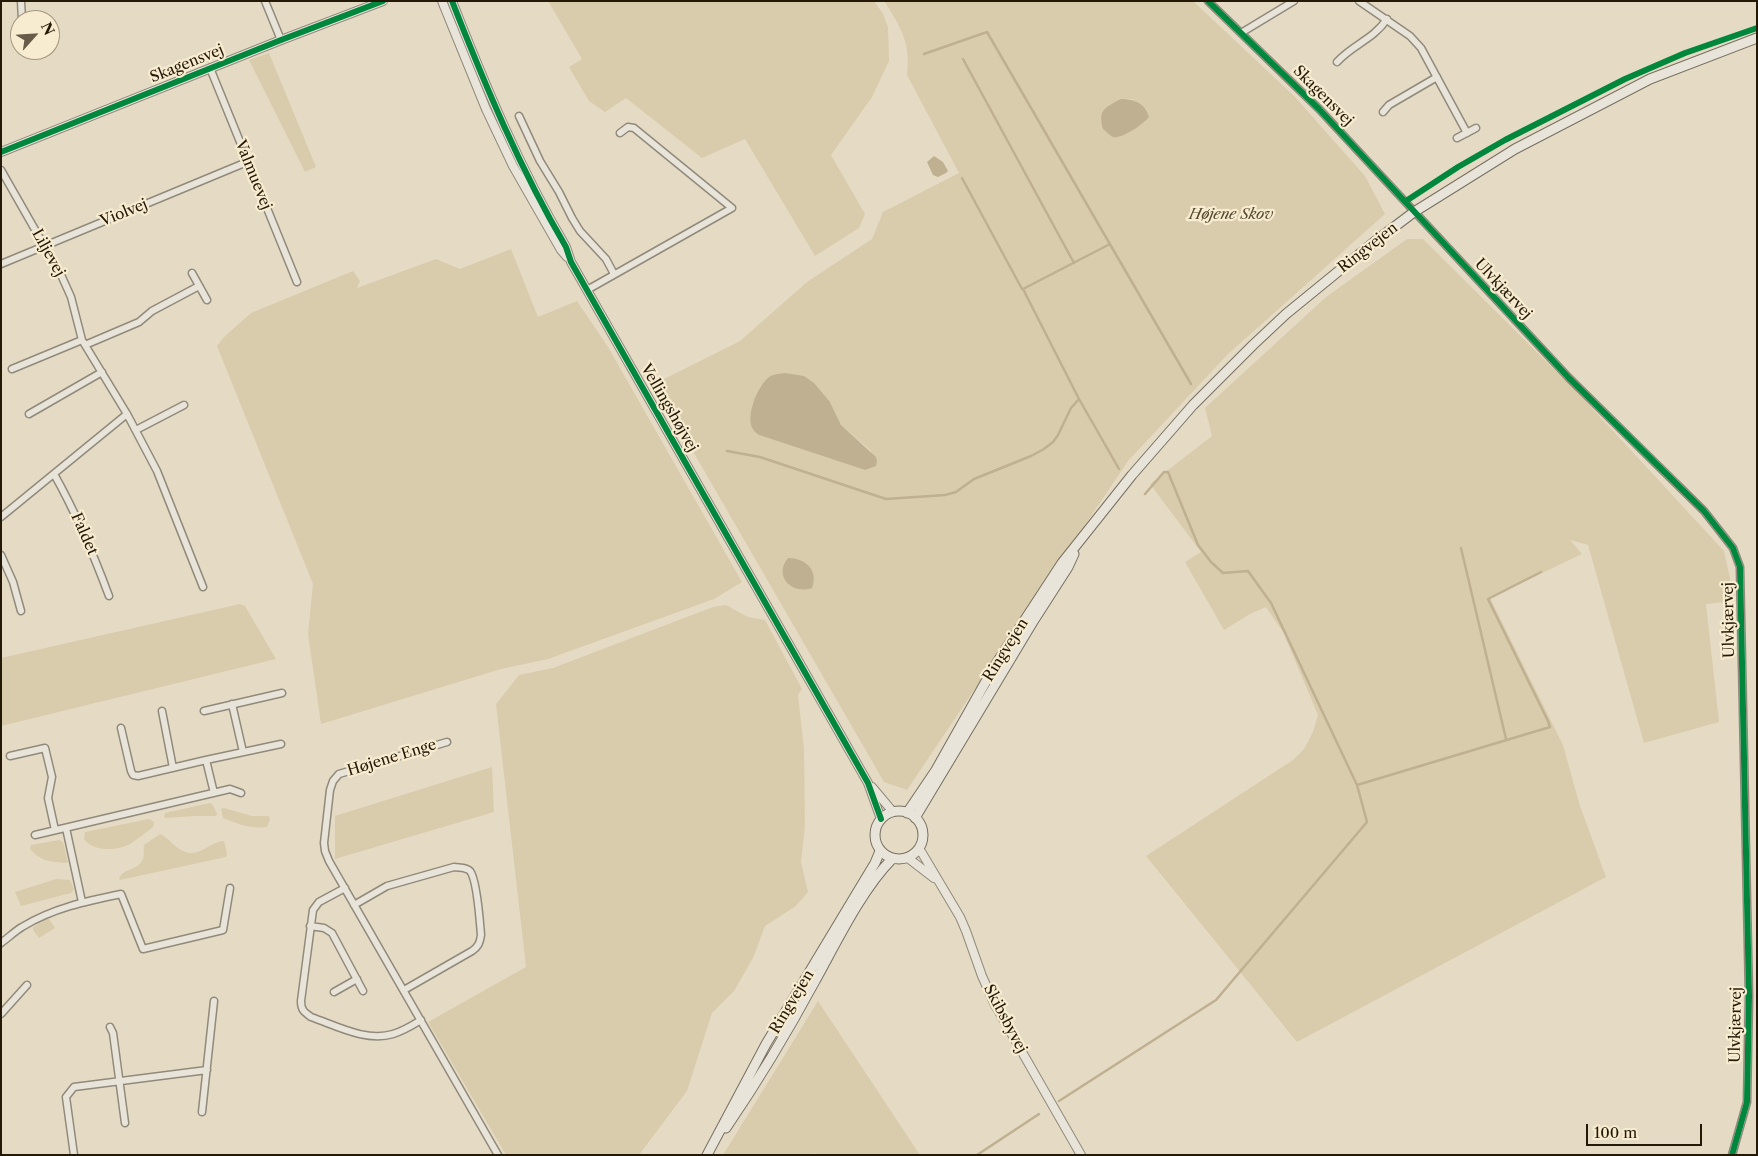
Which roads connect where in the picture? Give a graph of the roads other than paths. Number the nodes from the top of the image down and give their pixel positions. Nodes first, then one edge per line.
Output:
1 (265, 1) edge
2 (383, 1) edge
3 (442, 1) edge
4 (452, 1) edge
5 (1208, 1) edge
6 (1294, 1) edge
7 (1359, 1) edge
8 (1387, 20) junction
9 (1241, 33) junction
10 (1757, 38) edge
11 (281, 40) junction
12 (1337, 62) dead end
13 (210, 68) junction
14 (1436, 77) junction
15 (1383, 112) dead end
16 (518, 116) dead end
17 (1476, 128) dead end
18 (620, 133) dead end
19 (1467, 133) junction
20 (1457, 138) dead end
21 (1, 152) edge
22 (247, 162) junction
23 (1, 170) edge
24 (1414, 212) junction
25 (45, 245) junction
26 (571, 262) junction
27 (1, 264) edge
28 (192, 273) dead end
29 (614, 274) junction
30 (297, 282) dead end
31 (199, 286) junction
32 (587, 290) junction
33 (207, 300) dead end
34 (84, 343) junction
35 (12, 368) dead end
36 (102, 372) junction
37 (184, 405) dead end
38 (29, 414) dead end
39 (127, 414) junction
40 (136, 430) junction
41 (54, 474) junction
42 (1, 517) edge
43 (1, 555) edge
44 (203, 586) dead end
45 (109, 596) dead end
46 (21, 610) dead end
47 (282, 693) dead end
48 (232, 704) junction
49 (162, 711) dead end
50 (204, 711) dead end
51 (121, 728) dead end
52 (446, 742) dead end
53 (281, 744) dead end
54 (243, 752) junction
55 (10, 756) dead end
56 (206, 760) junction
57 (173, 768) junction
58 (868, 783) junction
59 (214, 793) junction
60 (241, 793) dead end
61 (893, 812) junction
62 (911, 815) junction
63 (881, 819) junction
64 (66, 828) junction
65 (56, 830) junction
66 (36, 834) dead end
67 (919, 848) junction
68 (880, 851) junction
69 (908, 858) junction
70 (892, 859) junction
71 (937, 880) junction
72 (230, 888) dead end
73 (344, 888) junction
74 (82, 902) junction
75 (354, 905) junction
76 (310, 926) junction
77 (1, 943) edge
78 (357, 980) junction
79 (27, 985) dead end
80 (404, 990) junction
81 (363, 991) dead end
82 (334, 992) dead end
83 (214, 1001) dead end
84 (3, 1010) edge
85 (422, 1020) junction
86 (110, 1026) dead end
87 (207, 1070) junction
88 (119, 1081) junction
89 (202, 1112) dead end
90 (126, 1123) dead end
91 (74, 1155) edge
92 (498, 1155) edge
93 (707, 1155) edge
94 (1081, 1155) edge
95 (1732, 1155) edge

1 - 11 street
2 - 11 street, Skagensvej
3 - 26 street, Vellingshøjvej
4 - 26 street, Vellingshøjvej
5 - 9 street, Skagensvej
6 - 9 street
7 - 8 street
8 - 12 street
8 - 14 street
9 - 24 street, Skagensvej
10 - 24 main road, Ringvejen
11 - 13 street, Skagensvej
13 - 21 street, Skagensvej
13 - 22 street, Valmuevej
14 - 15 street
14 - 19 street
16 - 29 street
17 - 19 street
18 - 29 street
19 - 20 street
22 - 25 street, Violvej
22 - 30 street, Valmuevej
23 - 25 street, Liljevej
24 - 62 main road, Ringvejen
24 - 95 street, Ulvkjærvej
25 - 27 street, Violvej
25 - 34 street, Liljevej
26 - 32 street, Vellingshøjvej
28 - 31 street
29 - 32 street
31 - 33 street
31 - 34 street
32 - 58 street, Vellingshøjvej
34 - 35 street
34 - 36 street, Liljevej
36 - 38 street
36 - 39 street, Liljevej
37 - 40 street
39 - 40 street, Liljevej
39 - 41 street
40 - 44 street, Liljevej
41 - 42 street
41 - 45 street, Faldet
43 - 46 street
47 - 48 street
48 - 50 street
48 - 54 street
49 - 57 street
51 - 57 street
52 - 73 street, Højene Enge
53 - 54 street
54 - 56 street
55 - 65 street
56 - 57 street
56 - 59 street
58 - 61 street, Vellingshøjvej
58 - 63 street, Vellingshøjvej
59 - 60 street
59 - 64 street
61 - 62 main road
61 - 63 main road
62 - 67 main road
63 - 68 main road
64 - 65 street
64 - 74 street
65 - 66 street
67 - 69 main road
67 - 71 street, Skibsbyvej
68 - 70 main road
68 - 93 main road, Ringvejen
69 - 70 main road
69 - 71 street, Skibsbyvej
70 - 93 main road, Ringvejen
71 - 94 street, Skibsbyvej
72 - 74 street
73 - 75 street, Højene Enge
73 - 76 street
74 - 77 street
75 - 80 street, Højene Enge
75 - 80 street
76 - 78 street
76 - 85 street
78 - 81 street
78 - 82 street
79 - 84 street
80 - 85 street, Højene Enge
83 - 87 street
85 - 92 street, Højene Enge
86 - 88 street
87 - 88 street
87 - 89 street
88 - 90 street
88 - 91 street

